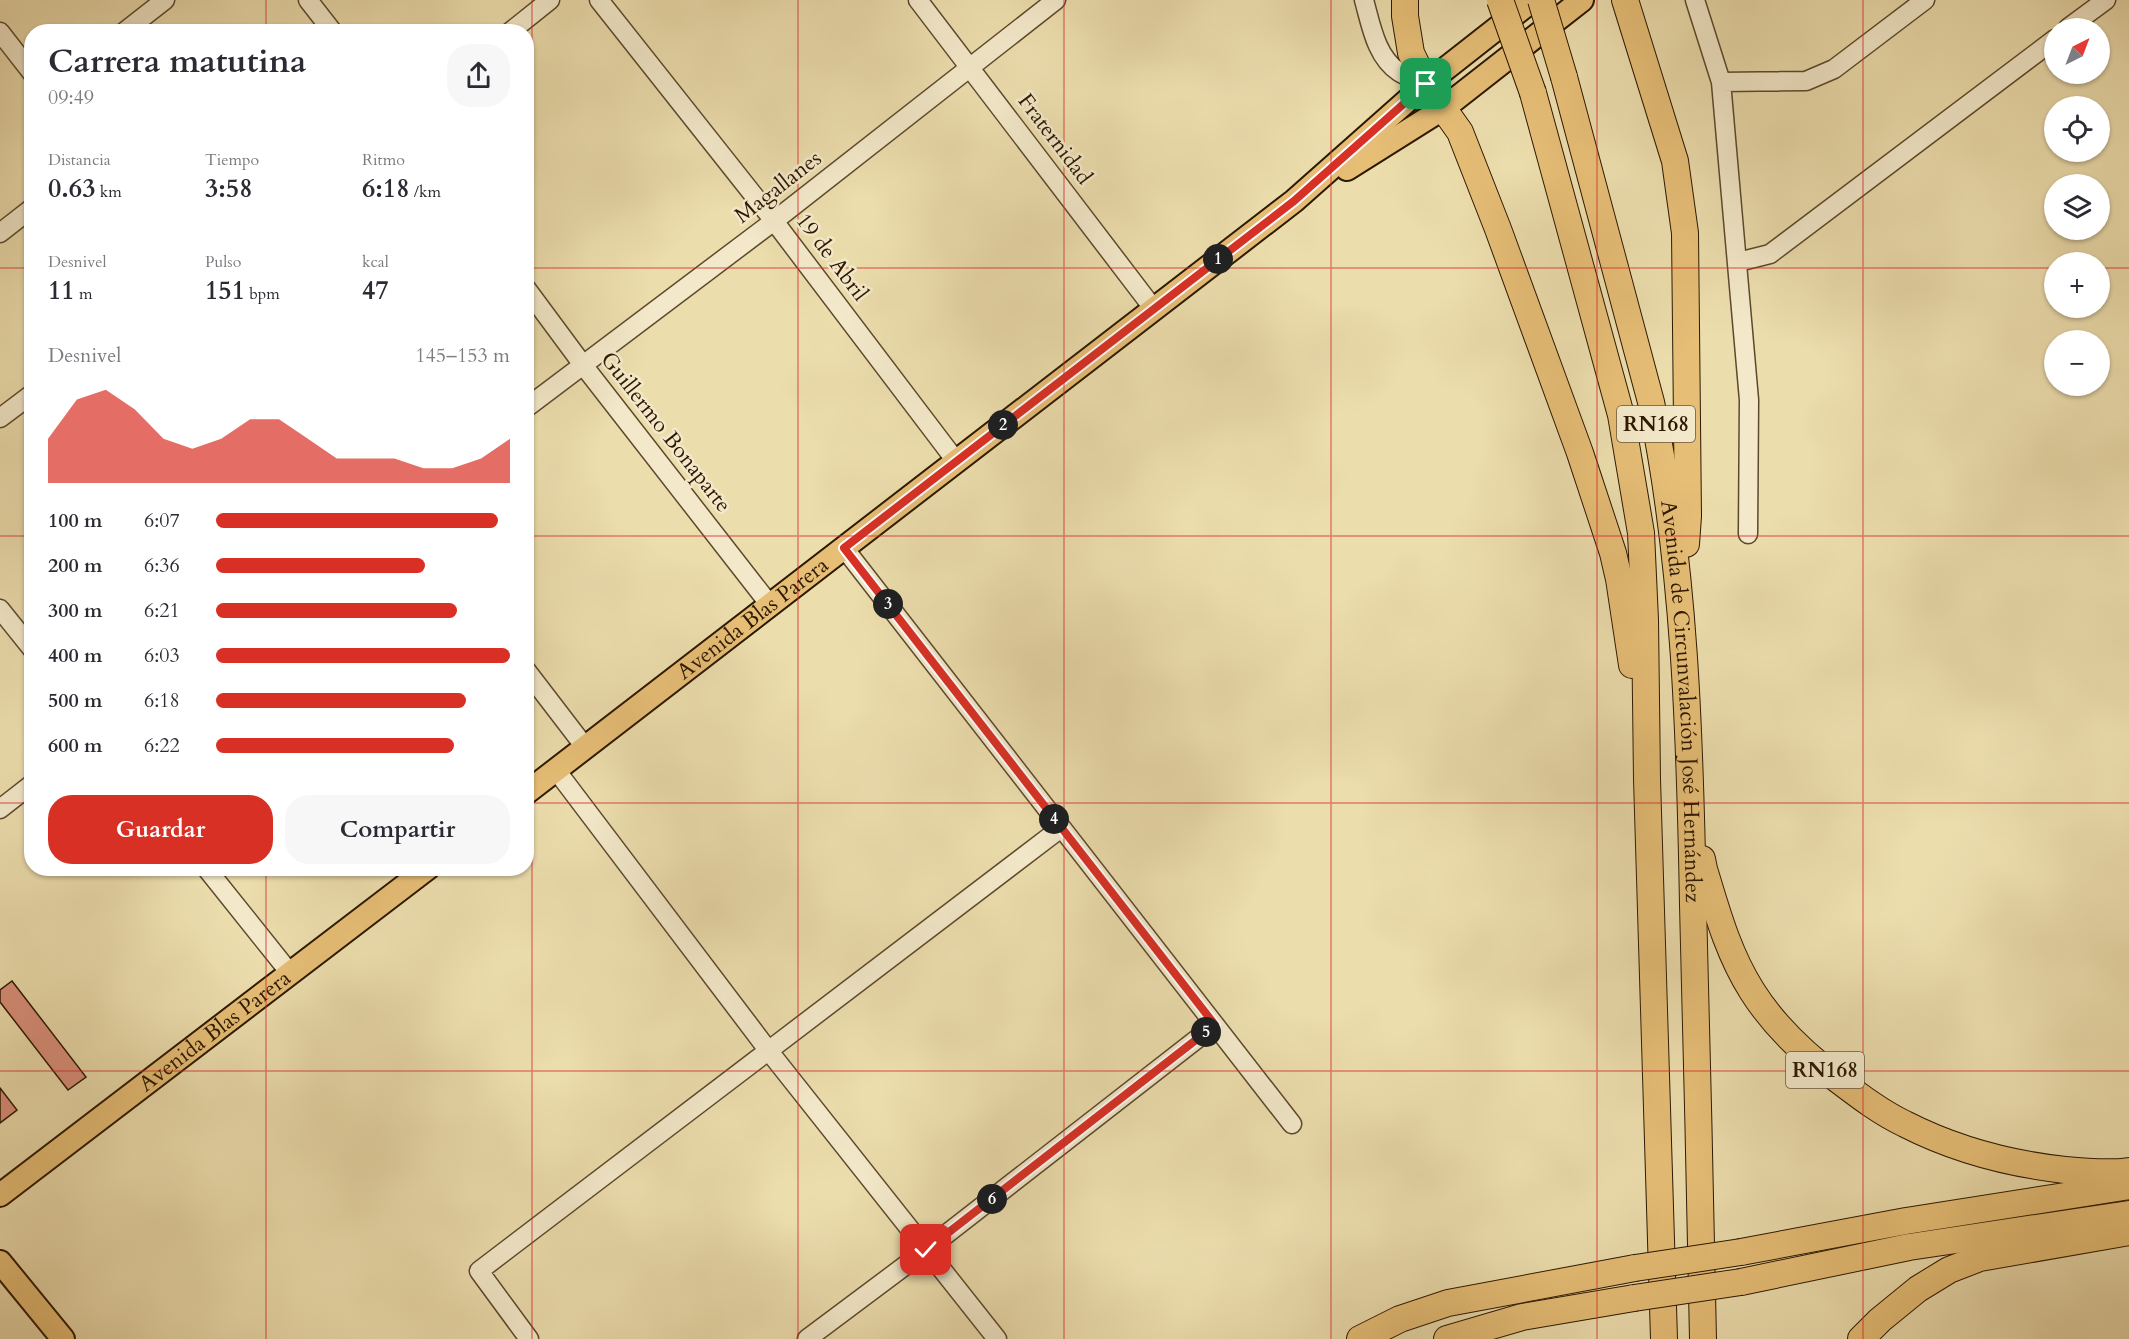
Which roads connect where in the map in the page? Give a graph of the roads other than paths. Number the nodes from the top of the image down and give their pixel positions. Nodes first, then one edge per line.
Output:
1 (165, 0) edge
2 (308, 0) edge
3 (550, 0) edge
4 (599, 0) edge
5 (918, 0) edge
6 (1056, 0) edge
7 (1364, 0) edge
8 (1405, 0) edge
9 (1500, 0) edge
10 (1533, 0) edge
11 (1540, 0) edge
12 (1582, 0) edge
13 (1625, 0) edge
14 (1695, 0) edge
15 (1925, 0) edge
16 (2106, 0) edge
17 (2082, 18) edge
18 (134, 24) edge
19 (327, 24) edge
20 (520, 24) edge
21 (0, 33) edge
22 (2044, 47) edge
23 (24, 63) edge
24 (970, 67) junction
25 (1721, 82) junction
26 (1426, 84) junction
27 (1444, 108) junction
28 (1294, 201) junction
29 (24, 214) edge
30 (774, 221) junction
31 (0, 233) edge
32 (1738, 262) junction
33 (534, 299) edge
34 (1153, 308) junction
35 (583, 365) junction
36 (24, 400) edge
37 (534, 402) edge
38 (0, 418) edge
39 (956, 461) junction
40 (1748, 534) dead end
41 (844, 548) junction
42 (770, 604) junction
43 (1679, 607) junction
44 (0, 609) edge
45 (24, 639) edge
46 (534, 680) edge
47 (585, 747) junction
48 (556, 770) junction
49 (1647, 779) junction
50 (1691, 781) junction
51 (534, 787) edge
52 (24, 790) edge
53 (0, 809) edge
54 (1060, 828) junction
55 (213, 876) edge
56 (409, 876) edge
57 (290, 973) junction
58 (1215, 1025) junction
59 (768, 1050) junction
60 (1292, 1124) dead end
61 (2129, 1171) edge
62 (2129, 1186) edge
63 (0, 1195) edge
64 (2129, 1214) edge
65 (2129, 1232) edge
66 (926, 1250) junction
67 (0, 1262) edge
68 (63, 1339) edge
69 (529, 1339) edge
70 (807, 1339) edge
71 (997, 1339) edge
72 (1360, 1339) edge
73 (1447, 1339) edge
74 (1664, 1339) edge
75 (1703, 1339) edge
76 (1861, 1339) edge

1 - 18 street
2 - 19 street
3 - 20 street
4 - 30 street, 19 de Abril
5 - 24 street, Fraternidad
6 - 24 street, Magallanes
7 - 26 street
8 - 26 highway
9 - 49 highway, Avenida de Circunvalación José Hernández / RN168, bridge
10 - 26 main road
11 - 43 highway, Avenida de Circunvalación José Hernández / RN168, bridge
12 - 27 main road
13 - 43 highway
14 - 25 street
15 - 25 street
16 - 17 street
21 - 23 street
22 - 32 street
24 - 30 street, Magallanes
24 - 34 street, Fraternidad
25 - 32 street
26 - 27 highway
26 - 28 main road
27 - 28 main road
27 - 49 highway
28 - 34 main road, Avenida Blas Parera
29 - 31 street
30 - 35 street, Magallanes
30 - 39 street, 19 de Abril
32 - 40 street
33 - 35 street, Guillermo Bonaparte
34 - 39 main road, Avenida Blas Parera
35 - 37 street, Magallanes
35 - 42 street, Guillermo Bonaparte
36 - 38 street
39 - 41 main road, Avenida Blas Parera
41 - 42 main road, Avenida Blas Parera
41 - 54 street
42 - 47 main road, Avenida Blas Parera
43 - 50 highway, Avenida de Circunvalación José Hernández / RN168
44 - 45 street
46 - 47 street
47 - 48 main road, Avenida Blas Parera
48 - 51 main road, Avenida Blas Parera
48 - 59 street
49 - 74 highway, Avenida de Circunvalación José Hernández / RN168
50 - 61 highway, RN168
50 - 75 highway, Avenida de Circunvalación José Hernández
52 - 53 street
54 - 58 street
54 - 59 street
55 - 57 street
56 - 57 main road, Avenida Blas Parera
57 - 63 main road, Avenida Blas Parera
58 - 60 street
58 - 66 street
59 - 66 street
59 - 69 street
62 - 72 highway, bridge
64 - 73 highway, bridge
65 - 76 highway
66 - 70 street
66 - 71 street
67 - 68 main road

